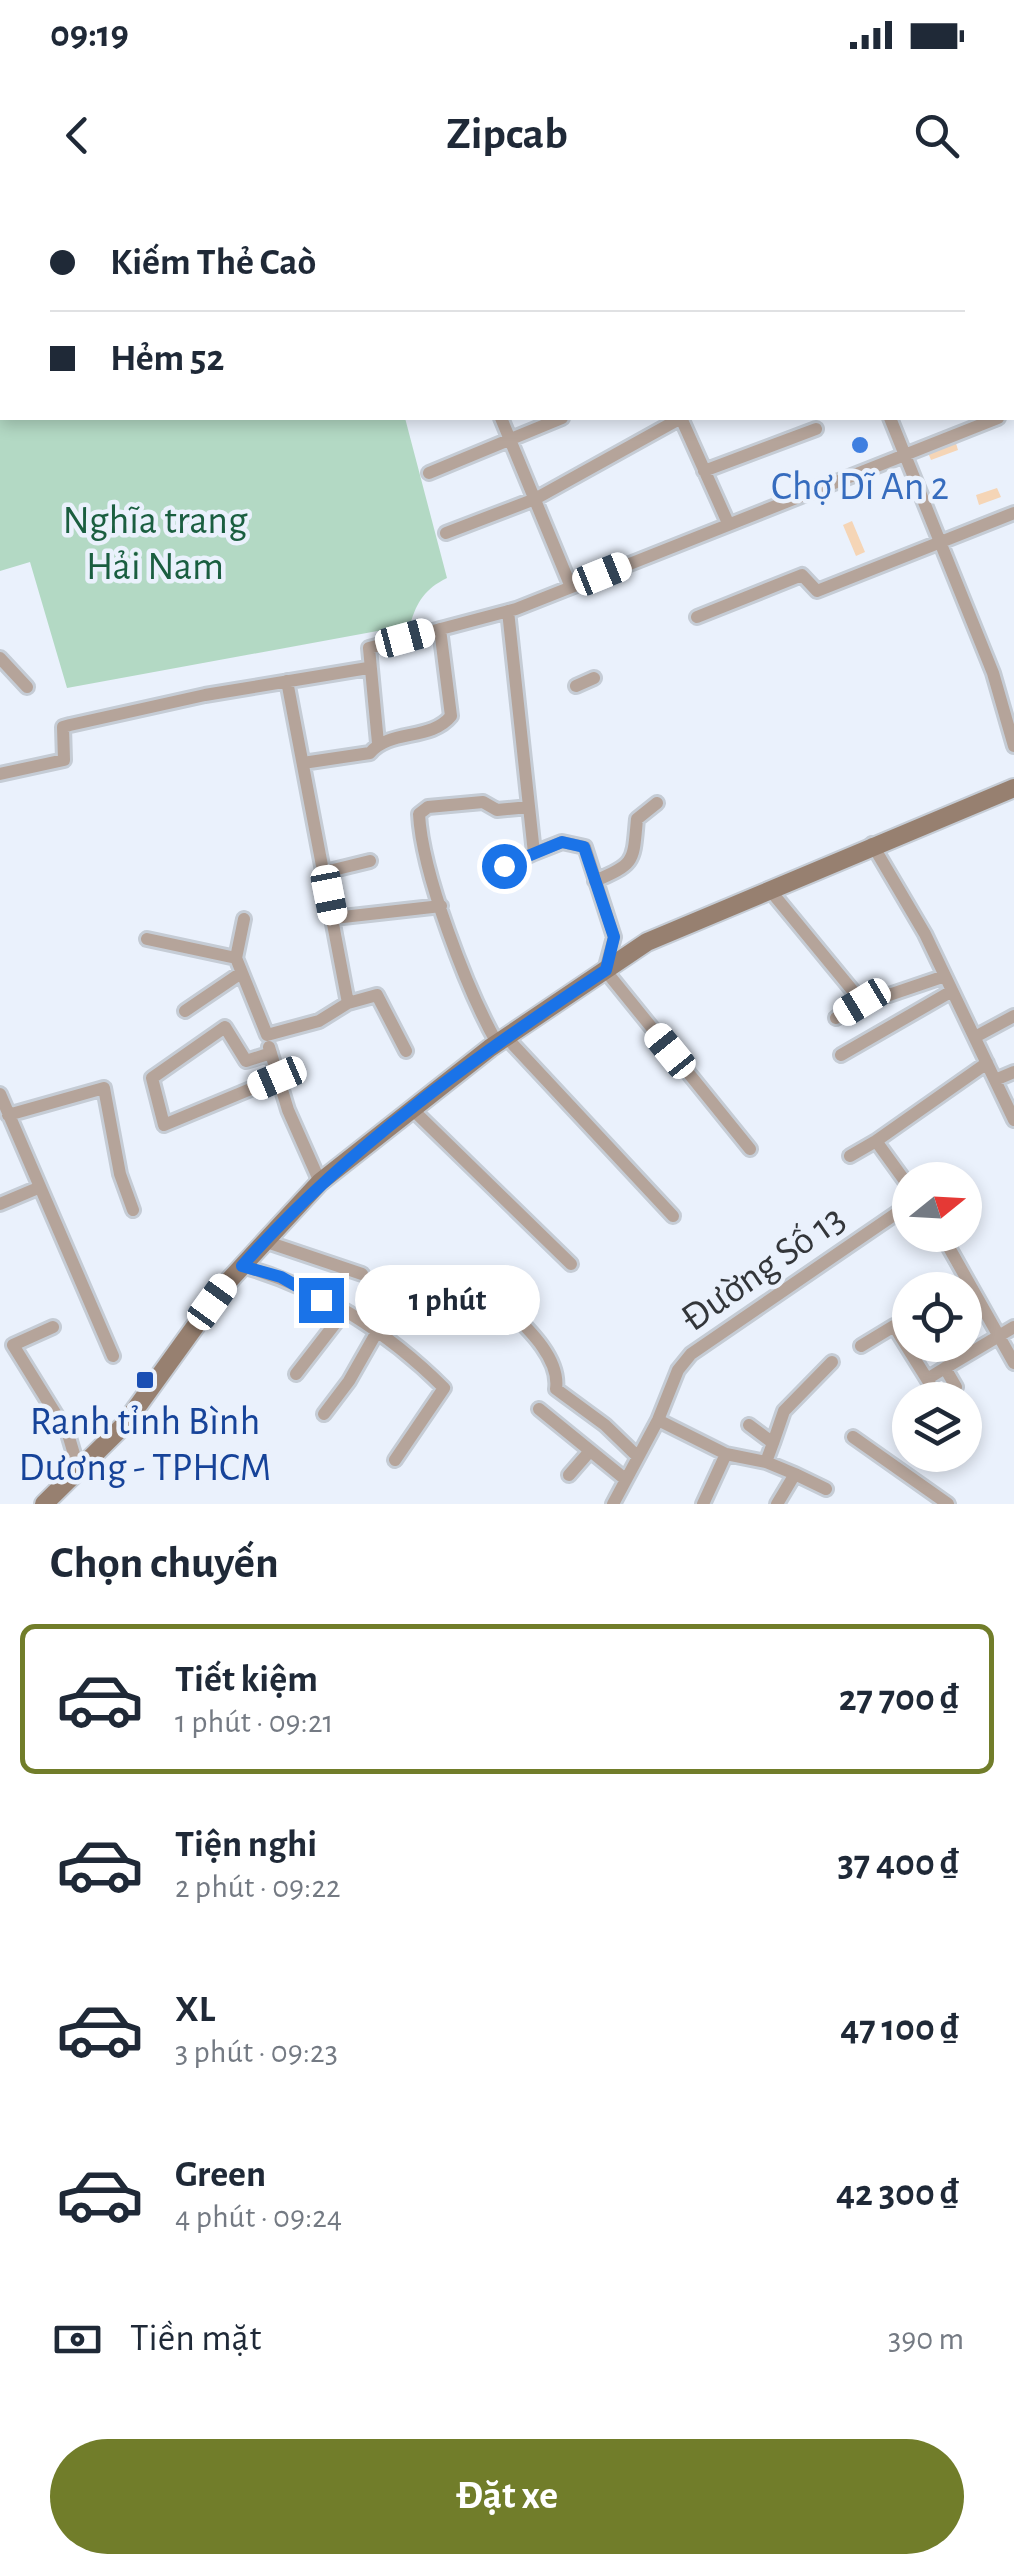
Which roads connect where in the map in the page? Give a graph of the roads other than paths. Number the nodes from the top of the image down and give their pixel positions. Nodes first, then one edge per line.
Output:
1 (502, 420) edge
2 (557, 420) edge
3 (677, 420) edge
4 (682, 420) edge
5 (891, 420) edge
6 (992, 420) edge
7 (816, 430) dead end
8 (510, 440) junction
9 (904, 452) junction
10 (704, 471) junction
11 (429, 473) dead end
12 (535, 499) junction
13 (1014, 513) edge
14 (728, 523) junction
15 (446, 532) dead end
16 (937, 541) junction
17 (571, 587) junction
18 (508, 611) junction
19 (697, 617) dead end
20 (440, 629) junction
21 (0, 658) edge
22 (368, 668) junction
23 (594, 678) dead end
24 (287, 682) junction
25 (27, 686) dead end
26 (576, 686) dead end
27 (378, 744) junction
28 (1014, 746) edge
29 (303, 763) junction
30 (0, 774) edge
31 (1014, 788) edge
32 (657, 802) dead end
33 (529, 807) junction
34 (872, 844) junction
35 (534, 852) junction
36 (370, 861) dead end
37 (504, 866) dead end
38 (324, 872) junction
39 (596, 881) junction
40 (769, 889) junction
41 (441, 906) junction
42 (334, 918) junction
43 (244, 919) dead end
44 (147, 938) dead end
45 (236, 958) junction
46 (606, 970) junction
47 (241, 973) junction
48 (944, 976) junction
49 (952, 990) junction
50 (888, 995) dead end
51 (348, 1003) junction
52 (185, 1011) dead end
53 (1014, 1016) edge
54 (836, 1018) dead end
55 (266, 1035) junction
56 (975, 1038) junction
57 (501, 1040) junction
58 (406, 1051) dead end
59 (271, 1052) junction
60 (841, 1054) dead end
61 (986, 1063) junction
62 (1014, 1072) edge
63 (277, 1078) junction
64 (995, 1080) junction
65 (0, 1094) edge
66 (412, 1109) junction
67 (8, 1115) junction
68 (1014, 1120) edge
69 (876, 1141) junction
70 (750, 1149) dead end
71 (850, 1156) dead end
72 (892, 1163) edge
73 (320, 1182) junction
74 (38, 1188) junction
75 (0, 1204) edge
76 (132, 1210) dead end
77 (673, 1216) dead end
78 (892, 1216) edge
79 (264, 1241) junction
80 (951, 1252) edge
81 (571, 1264) dead end
82 (242, 1266) junction
83 (362, 1274) dead end
84 (496, 1297) dead end
85 (344, 1312) junction
86 (1014, 1327) edge
87 (53, 1328) dead end
88 (378, 1330) junction
89 (999, 1337) junction
90 (860, 1346) dead end
91 (112, 1356) dead end
92 (832, 1362) dead end
93 (1014, 1362) edge
94 (945, 1368) junction
95 (296, 1374) dead end
96 (927, 1379) junction
97 (929, 1382) edge
98 (953, 1382) edge
99 (539, 1409) dead end
100 (324, 1414) dead end
101 (658, 1420) junction
102 (749, 1425) dead end
103 (853, 1437) dead end
104 (772, 1442) junction
105 (590, 1451) junction
106 (726, 1454) junction
107 (636, 1455) junction
108 (394, 1460) dead end
109 (766, 1462) junction
110 (79, 1471) junction
111 (794, 1474) junction
112 (568, 1476) dead end
113 (625, 1478) junction
114 (826, 1489) dead end
115 (44, 1504) edge
116 (613, 1504) edge
117 (703, 1504) edge
118 (777, 1504) edge
119 (948, 1504) edge

1 - 8 street
2 - 8 street
3 - 12 street
4 - 10 street
5 - 9 street
6 - 9 street
7 - 10 street
8 - 11 street
8 - 12 street
9 - 14 street
9 - 16 street
10 - 14 street
12 - 15 street
12 - 17 street
13 - 16 street
14 - 17 street
16 - 19 street
16 - 28 street
17 - 18 street
18 - 20 street
18 - 33 street
20 - 22 street
20 - 27 street
21 - 25 street
22 - 24 street
22 - 27 street
23 - 26 street
24 - 29 street
24 - 30 street
27 - 29 street
29 - 38 street
31 - 34 main road
32 - 39 street
33 - 35 street
33 - 41 street
34 - 40 main road
34 - 48 street
35 - 37 street
35 - 39 street
36 - 38 street
38 - 42 street
39 - 46 street
40 - 46 main road
40 - 54 street
41 - 42 street
41 - 57 street
42 - 51 street
43 - 45 street
44 - 45 street
45 - 47 street
46 - 57 main road
46 - 70 street
47 - 52 street
47 - 55 street
48 - 49 street
48 - 50 street
49 - 56 street
49 - 60 street
51 - 55 street
51 - 58 street
53 - 56 street
55 - 59 street
56 - 61 street
57 - 66 main road
57 - 77 street
59 - 63 street
59 - 63 street
61 - 64 street
61 - 69 street
62 - 64 street
63 - 73 street
64 - 68 street
65 - 67 street
66 - 73 main road
66 - 81 street
67 - 74 street
67 - 76 street
69 - 71 street
69 - 72 street
73 - 79 main road
74 - 75 street
74 - 91 street
78 - 101 street, Đường Số 13
79 - 82 main road
79 - 83 street
80 - 89 street
82 - 85 street
82 - 110 main road
84 - 107 street
85 - 88 street
85 - 95 street
86 - 89 street
87 - 110 street
88 - 100 street
88 - 108 street
89 - 93 street
89 - 94 street
90 - 96 street
92 - 104 street
94 - 96 street
94 - 98 street
96 - 97 street
99 - 105 street
101 - 106 street
101 - 107 street, Đường Số 13
102 - 104 street
103 - 119 street
104 - 109 street
105 - 112 street
105 - 113 street
106 - 109 street
106 - 117 street
107 - 113 street, Đường Số 13
109 - 111 street
110 - 115 main road
111 - 114 street
111 - 118 street
113 - 116 street, Đường Số 13

